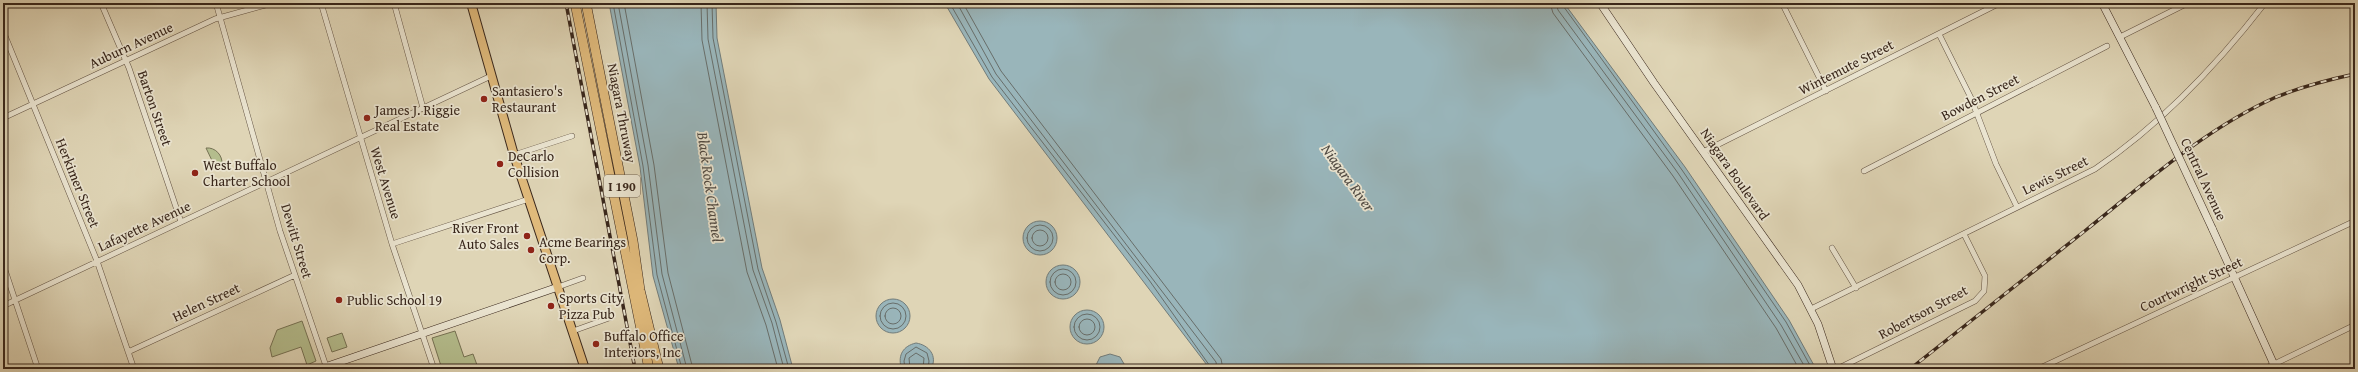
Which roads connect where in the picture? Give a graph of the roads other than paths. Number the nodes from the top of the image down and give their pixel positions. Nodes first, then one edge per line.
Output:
1 (101, 3) edge
2 (216, 3) edge
3 (273, 3) edge
4 (321, 3) edge
5 (394, 3) edge
6 (471, 3) edge
7 (575, 3) edge
8 (586, 3) edge
9 (1600, 3) edge
10 (1782, 3) edge
11 (2000, 3) edge
12 (2102, 3) edge
13 (2188, 3) edge
14 (2265, 3) edge
15 (220, 18) junction
16 (3, 33) edge
17 (1939, 34) junction
18 (2120, 37) junction
19 (2107, 46) dead end
20 (126, 61) junction
21 (491, 76) junction
22 (1826, 91) junction
23 (33, 104) junction
24 (423, 108) junction
25 (1977, 111) junction
26 (3, 118) edge
27 (572, 136) dead end
28 (359, 138) junction
29 (1703, 152) junction
30 (514, 155) junction
31 (1864, 171) dead end
32 (267, 182) junction
33 (528, 198) junction
34 (2017, 207) junction
35 (2355, 221) edge
36 (181, 222) junction
37 (1964, 234) junction
38 (392, 244) junction
39 (1832, 248) dead end
40 (97, 261) junction
41 (3, 264) edge
42 (295, 275) junction
43 (582, 278) dead end
44 (2234, 278) junction
45 (558, 286) junction
46 (1856, 288) junction
47 (15, 300) junction
48 (3, 306) edge
49 (1811, 309) junction
50 (612, 317) dead end
51 (2355, 325) edge
52 (573, 331) junction
53 (422, 333) junction
54 (128, 352) junction
55 (2275, 367) edge
56 (324, 368) edge
57 (38, 369) edge
58 (134, 369) edge
59 (434, 369) edge
60 (585, 369) edge
61 (649, 369) edge
62 (659, 369) edge
63 (1833, 369) edge
64 (1837, 369) edge
65 (2038, 369) edge
66 (2264, 369) edge

1 - 20 street, Barton Street
2 - 15 street, Dewitt Street
3 - 15 street, Auburn Avenue
4 - 28 street, West Avenue
5 - 24 street
6 - 21 main road
7 - 61 highway, Niagara Thruway / I 190
8 - 62 highway, Niagara Thruway / I 190
9 - 29 main road, Niagara Boulevard
10 - 22 street
11 - 17 street, Wintemute Street
12 - 18 main road, Central Avenue
13 - 18 street
14 - 34 street, Lewis Street
15 - 20 street, Auburn Avenue
15 - 32 street, Dewitt Street
16 - 23 street, Herkimer Street
17 - 22 street, Wintemute Street
17 - 25 street
18 - 44 main road, Central Avenue, bridge
19 - 25 street, Bowden Street
20 - 23 street, Auburn Avenue
20 - 36 street, Barton Street
21 - 24 street, Lafayette Avenue
21 - 30 main road
22 - 29 street, Wintemute Street
23 - 26 street, Auburn Avenue
23 - 40 street, Herkimer Street
24 - 28 street, Lafayette Avenue
25 - 31 street, Bowden Street
25 - 34 street
27 - 30 street
28 - 32 street, Lafayette Avenue
28 - 38 street, West Avenue
29 - 49 main road, Niagara Boulevard
30 - 33 main road
32 - 36 street, Lafayette Avenue
32 - 42 street, Dewitt Street
33 - 38 street
33 - 45 main road
34 - 37 street, Lewis Street
35 - 44 street, Courtwright Street
36 - 40 street, Lafayette Avenue
37 - 46 street, Lewis Street
37 - 64 street, Robertson Street
38 - 53 street, West Avenue
39 - 46 street
40 - 47 street, Lafayette Avenue
40 - 54 street, Herkimer Street
41 - 47 street
42 - 54 street, Helen Street
42 - 56 street, Dewitt Street
43 - 45 street
44 - 55 main road, Central Avenue
44 - 65 street, Courtwright Street
45 - 52 main road
45 - 53 main road
46 - 49 street, Lewis Street
47 - 48 street, Lafayette Avenue
47 - 57 street
49 - 63 main road, Niagara Boulevard
50 - 52 street
51 - 55 street
52 - 60 main road
53 - 56 main road
53 - 59 street, West Avenue
54 - 58 street, Herkimer Street
55 - 66 street

